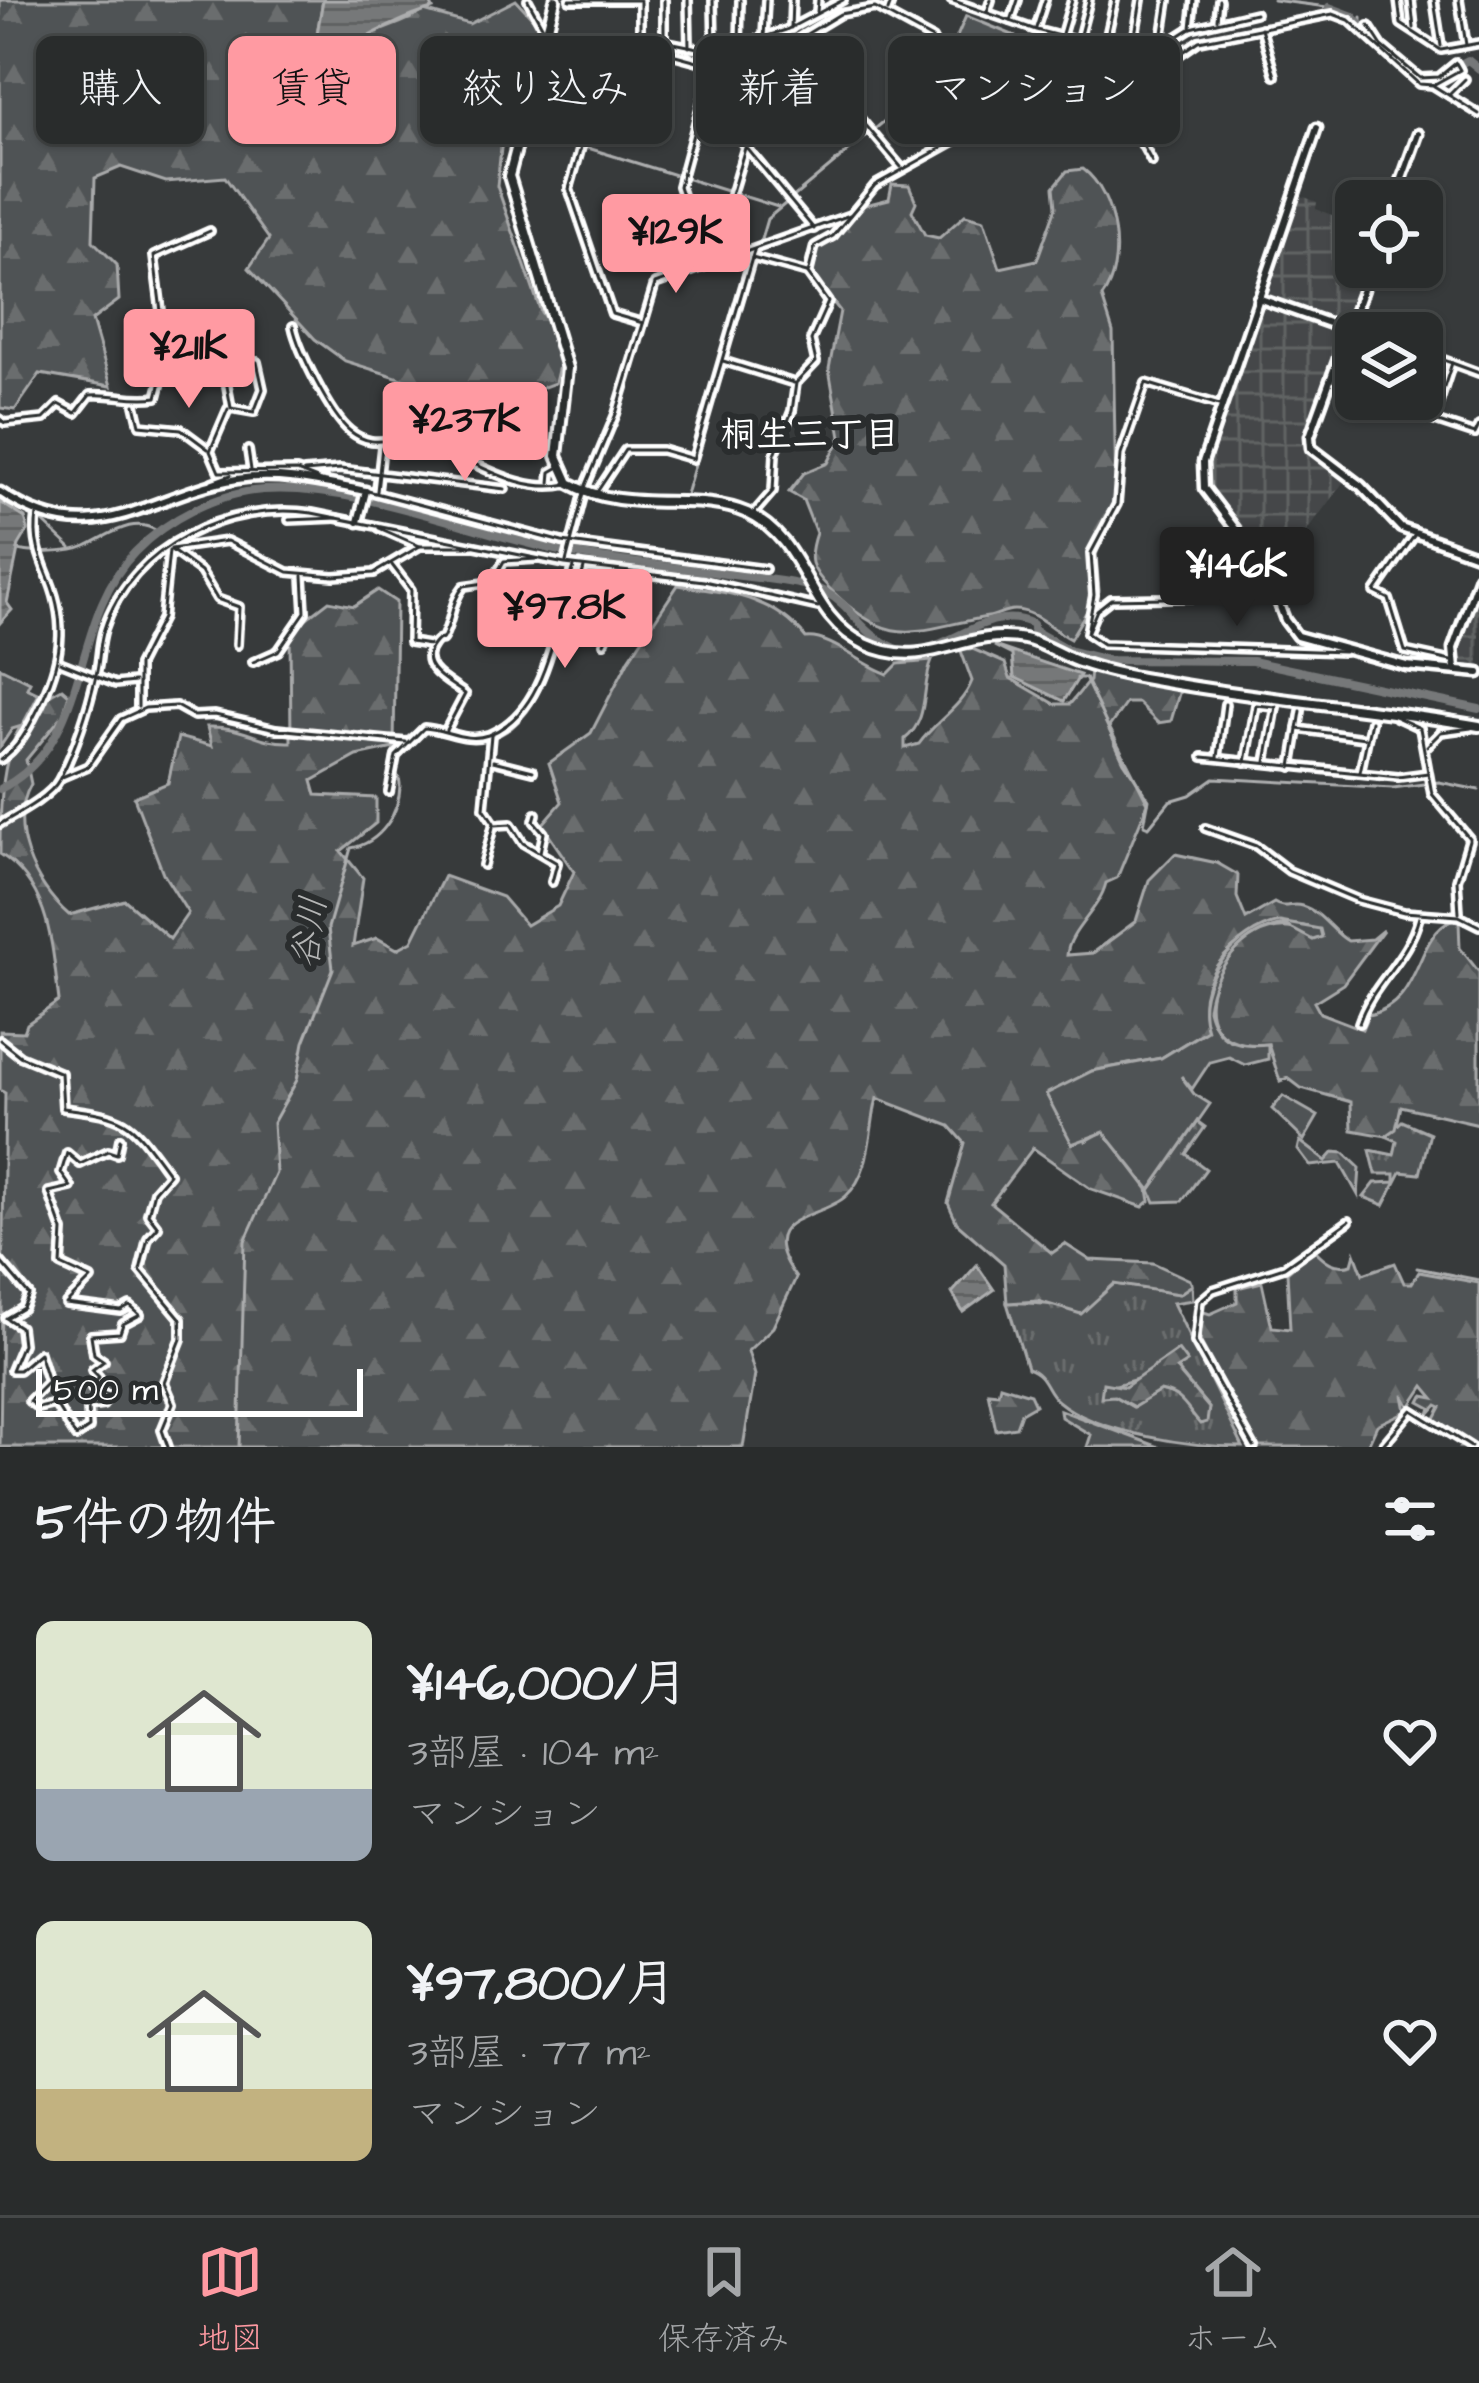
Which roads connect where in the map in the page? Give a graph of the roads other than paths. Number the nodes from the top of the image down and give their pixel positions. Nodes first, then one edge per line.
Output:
1 (528, 0) edge
2 (555, 0) edge
3 (570, 0) edge
4 (591, 0) edge
5 (640, 0) edge
6 (664, 0) edge
7 (688, 0) edge
8 (713, 0) edge
9 (740, 0) edge
10 (766, 0) edge
11 (792, 0) edge
12 (818, 0) edge
13 (842, 0) edge
14 (892, 0) edge
15 (951, 0) edge
16 (991, 0) edge
17 (1018, 0) edge
18 (1045, 0) edge
19 (1072, 0) edge
20 (1089, 0) edge
21 (1115, 0) edge
22 (1142, 0) edge
23 (1168, 0) edge
24 (1193, 0) edge
25 (1220, 0) edge
26 (1399, 0) edge
27 (1411, 0) edge
28 (1434, 0) edge
29 (1459, 0) edge
30 (615, 1) edge
31 (963, 2) edge
32 (887, 13) junction
33 (986, 13) junction
34 (1256, 13) dead end
35 (817, 14) junction
36 (1217, 21) junction
37 (1011, 22) junction
38 (1261, 26) junction
39 (1369, 26) dead end
40 (791, 28) junction
41 (1191, 28) junction
42 (1036, 30) junction
43 (1414, 30) junction
44 (549, 32) junction
45 (548, 36) edge
46 (640, 36) edge
47 (664, 36) edge
48 (714, 36) edge
49 (739, 36) edge
50 (764, 36) edge
51 (771, 36) edge
52 (804, 36) edge
53 (927, 36) edge
54 (1057, 36) edge
55 (1061, 36) edge
56 (1079, 36) edge
57 (1107, 36) edge
58 (1135, 36) edge
59 (1163, 36) edge
60 (1178, 36) edge
61 (672, 42) edge
62 (1479, 43) edge
63 (1466, 45) junction
64 (689, 49) junction
65 (696, 50) edge
66 (1441, 50) junction
67 (1180, 53) edge
68 (1275, 76) dead end
69 (1465, 80) dead end
70 (1433, 86) junction
71 (1449, 95) junction
72 (1479, 114) edge
73 (864, 124) edge
74 (696, 128) edge
75 (1317, 128) dead end
76 (1418, 134) dead end
77 (517, 144) edge
78 (581, 144) edge
79 (948, 144) edge
80 (1142, 144) edge
81 (746, 146) joint
82 (1152, 161) dead end
83 (902, 169) junction
84 (1402, 180) edge
85 (851, 214) junction
86 (814, 229) junction
87 (210, 231) dead end
88 (755, 248) junction
89 (752, 258) junction
90 (708, 264) junction
91 (808, 274) junction
92 (1258, 298) junction
93 (643, 323) junction
94 (1335, 324) edge
95 (293, 326) dead end
96 (1443, 360) edge
97 (722, 361) junction
98 (1452, 363) junction
99 (224, 364) junction
100 (1335, 372) edge
101 (1479, 373) edge
102 (169, 374) junction
103 (796, 383) junction
104 (135, 401) junction
105 (1222, 406) junction
106 (231, 408) junction
107 (0, 419) edge
108 (1432, 421) joint
109 (1479, 426) edge
110 (382, 446) junction
111 (248, 450) dead end
112 (210, 451) junction
113 (558, 468) junction
114 (251, 470) junction
115 (238, 472) junction
116 (304, 472) junction
117 (382, 472) junction
118 (501, 476) junction
119 (569, 483) junction
120 (328, 484) junction
121 (550, 485) junction
122 (494, 487) junction
123 (505, 489) dead end
124 (584, 490) junction
125 (0, 492) edge
126 (196, 492) junction
127 (365, 493) junction
128 (376, 493) junction
129 (596, 494) junction
130 (37, 515) junction
131 (751, 515) junction
132 (338, 518) junction
133 (289, 520) dead end
134 (358, 521) junction
135 (372, 525) junction
136 (1415, 534) junction
137 (571, 544) junction
138 (477, 545) junction
139 (420, 546) junction
140 (169, 550) junction
141 (1479, 556) edge
142 (537, 558) junction
143 (566, 561) junction
144 (392, 565) junction
145 (574, 566) junction
146 (585, 566) junction
147 (765, 569) dead end
148 (628, 571) junction
149 (302, 574) junction
150 (1479, 576) edge
151 (1276, 596) junction
152 (818, 608) junction
153 (584, 615) dead end
154 (1087, 633) junction
155 (237, 644) dead end
156 (604, 644) dead end
157 (431, 646) junction
158 (1370, 652) junction
159 (253, 662) dead end
160 (61, 663) junction
161 (1453, 665) junction
162 (1479, 673) edge
163 (93, 675) junction
164 (136, 682) junction
165 (1226, 704) dead end
166 (139, 709) junction
167 (1380, 709) junction
168 (1301, 711) dead end
169 (1371, 721) dead end
170 (1476, 726) edge
171 (1298, 729) junction
172 (445, 731) junction
173 (491, 734) junction
174 (1365, 738) junction
175 (406, 742) junction
176 (1426, 747) junction
177 (1203, 757) dead end
178 (1218, 759) junction
179 (0, 760) edge
180 (492, 760) junction
181 (1246, 762) junction
182 (1265, 764) junction
183 (1292, 767) junction
184 (533, 771) dead end
185 (1428, 773) junction
186 (1360, 774) junction
187 (60, 777) junction
188 (389, 792) dead end
189 (536, 814) dead end
190 (0, 824) edge
191 (493, 825) junction
192 (1205, 829) dead end
193 (1479, 836) edge
194 (1469, 838) junction
195 (539, 853) junction
196 (483, 865) dead end
197 (552, 882) dead end
198 (1419, 914) junction
199 (1459, 916) junction
200 (1479, 926) edge
201 (1359, 1023) dead end
202 (0, 1040) edge
203 (120, 1138) dead end
204 (1349, 1221) dead end
205 (0, 1261) edge
206 (1462, 1442) junction
207 (168, 1447) edge
208 (1254, 1447) edge
209 (1381, 1447) edge
210 (1458, 1447) edge
211 (1471, 1447) edge

1 - 44 street
2 - 44 main road
3 - 4 street
4 - 30 street
5 - 30 street
5 - 46 street
6 - 47 street
7 - 64 street
8 - 48 street
9 - 49 street
10 - 50 street
11 - 40 street
12 - 35 street
13 - 35 street
14 - 32 street
15 - 31 street
16 - 33 street
17 - 37 street
18 - 42 street
19 - 55 street
20 - 56 street
21 - 57 street
22 - 58 street
23 - 59 street
24 - 41 street
25 - 36 street
26 - 43 street
27 - 43 street
28 - 66 street
29 - 63 street
31 - 33 street
32 - 52 street
32 - 53 street
33 - 37 street
34 - 36 street
35 - 40 street
36 - 41 street
37 - 42 street
38 - 67 street
38 - 68 street
38 - 70 street
39 - 70 street
40 - 51 street
41 - 60 street
42 - 54 street
43 - 66 street
44 - 45 main road
61 - 64 street
62 - 63 street
63 - 66 street
64 - 65 street
69 - 71 street
70 - 71 street
71 - 72 street
73 - 83 street
74 - 90 street
75 - 92 street
76 - 84 street
77 - 113 main road
78 - 93 street
79 - 83 street
80 - 82 street
81 - 86 street
81 - 90 street
83 - 85 street
85 - 86 street
85 - 91 street
86 - 88 street
87 - 102 street
88 - 89 street
88 - 90 street
89 - 91 street
89 - 97 street
90 - 93 street
91 - 103 street
92 - 94 street
92 - 105 street
93 - 124 street
95 - 110 street
96 - 98 street
97 - 103 street
97 - 129 street
98 - 101 street
98 - 108 street
99 - 102 street
99 - 106 street
99 - 106 street
100 - 136 street
102 - 104 street
103 - 131 street
104 - 107 street
104 - 112 street
105 - 151 street
105 - 154 street
106 - 112 street
108 - 109 street
110 - 117 street
110 - 118 street
111 - 114 street
112 - 115 street
113 - 119 main road
113 - 121 street
114 - 115 street
114 - 116 street
115 - 126 street
116 - 117 street
116 - 120 street
117 - 122 street
117 - 128 street
118 - 121 street
118 - 122 street
119 - 121 street
119 - 124 main road
120 - 126 street
120 - 127 street
122 - 123 street
124 - 129 main road
124 - 137 street
125 - 130 street
126 - 130 street
127 - 128 street
127 - 134 street
128 - 137 street
129 - 131 main road
130 - 160 street
131 - 152 main road
132 - 133 street
132 - 134 street
132 - 140 street
134 - 135 street
135 - 138 street
135 - 139 street
136 - 141 street
136 - 161 street
137 - 143 street
137 - 147 street
138 - 139 street
138 - 142 street
139 - 144 street
140 - 149 street
140 - 155 street
140 - 163 street
140 - 164 street
142 - 143 street
142 - 157 street
143 - 145 street
144 - 149 street
144 - 157 street
145 - 146 street
145 - 173 street
146 - 148 street
146 - 153 street
148 - 152 street
148 - 156 street
149 - 159 street
150 - 161 street
151 - 154 street
151 - 158 street
152 - 167 main road
154 - 158 street
157 - 172 street
158 - 161 street
160 - 163 street
160 - 179 street
161 - 162 street
163 - 164 street
163 - 187 street
164 - 166 street
165 - 178 street
166 - 175 street
166 - 187 street
167 - 170 main road
167 - 176 street
168 - 171 street
169 - 174 street
170 - 176 street
171 - 174 street
171 - 183 street
172 - 173 street
172 - 175 street
173 - 180 street
174 - 186 street
175 - 188 street
176 - 185 street
177 - 178 street
178 - 181 street
180 - 184 street
180 - 191 street
181 - 182 street
181 - 182 street
182 - 183 street
183 - 186 street
185 - 186 street
185 - 194 street
187 - 190 street
189 - 195 street
191 - 195 street
191 - 196 street
192 - 198 street
193 - 194 street
194 - 199 street
195 - 197 street
198 - 199 street
198 - 201 street
199 - 200 street
202 - 207 street
203 - 205 street
204 - 208 street
206 - 209 street
206 - 210 street
206 - 211 street

